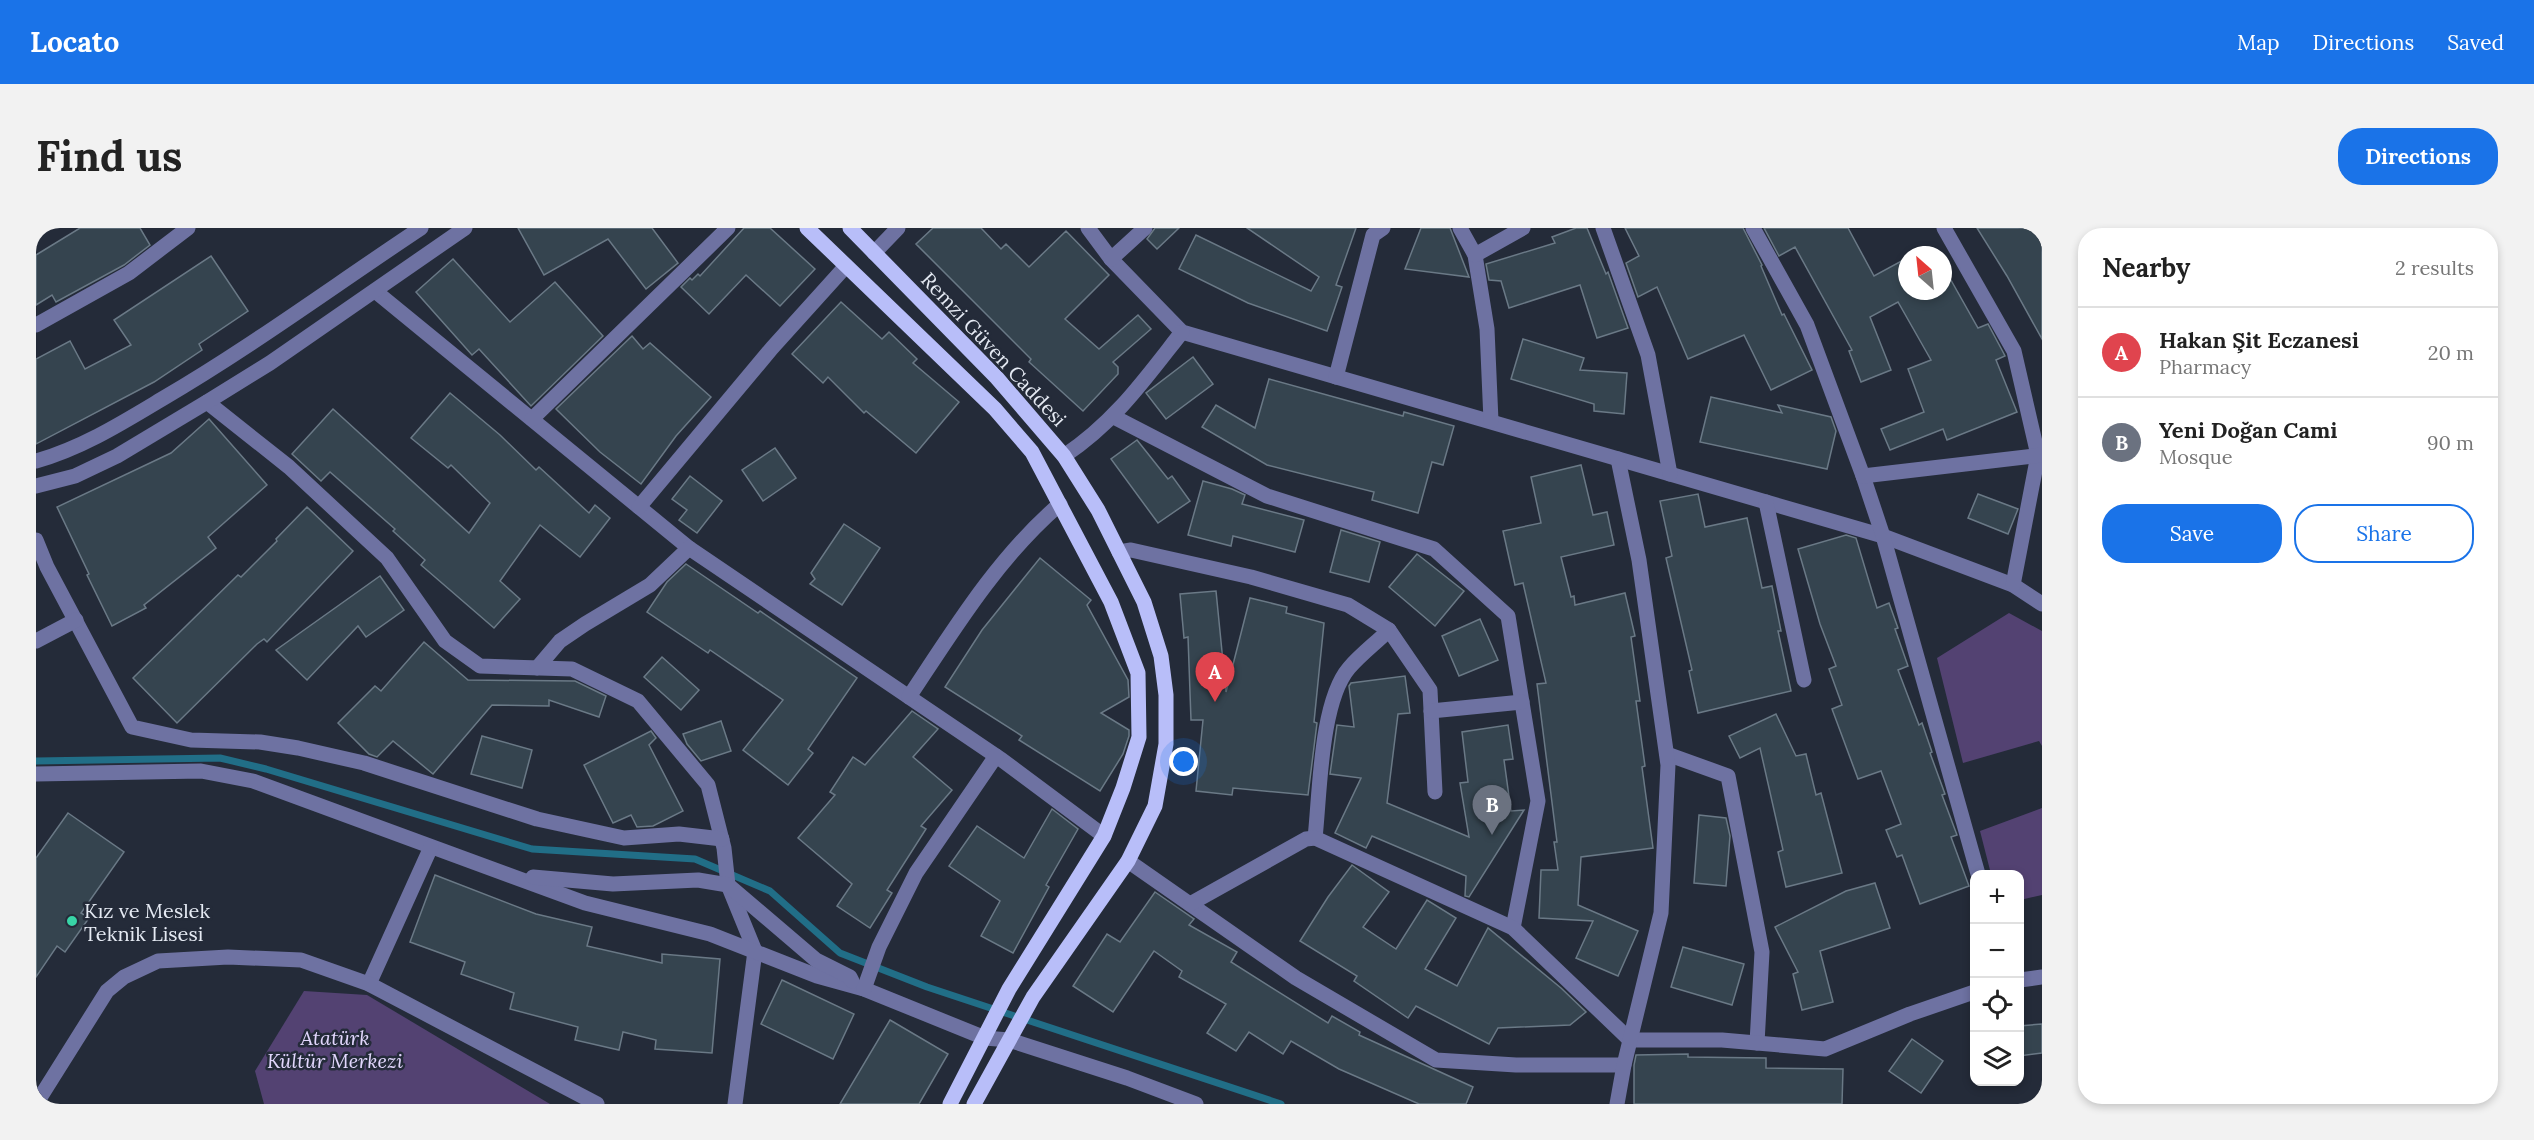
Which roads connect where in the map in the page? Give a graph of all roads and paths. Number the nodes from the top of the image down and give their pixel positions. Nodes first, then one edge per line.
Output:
1 (188, 228) edge
2 (420, 228) edge
3 (465, 228) edge
4 (728, 228) edge
5 (807, 228) edge
6 (850, 228) edge
7 (898, 228) edge
8 (1088, 228) edge
9 (1146, 228) edge
10 (1460, 228) edge
11 (1523, 228) edge
12 (1603, 228) edge
13 (1752, 228) edge
14 (1944, 228) edge
15 (1374, 230) edge
16 (874, 253) junction
17 (1475, 255) junction
18 (1111, 259) junction
19 (846, 266) junction
20 (375, 291) junction
21 (36, 325) edge
22 (1182, 332) junction
23 (1336, 377) junction
24 (207, 402) junction
25 (1114, 417) junction
26 (532, 419) junction
27 (1491, 421) junction
28 (2040, 455) edge
29 (1064, 456) junction
30 (1618, 459) junction
31 (36, 461) edge
32 (1670, 474) junction
33 (1863, 476) junction
34 (36, 486) edge
35 (1766, 502) junction
36 (1060, 504) junction
37 (639, 507) junction
38 (1883, 536) junction
39 (36, 540) edge
40 (689, 548) junction
41 (1119, 552) junction
42 (2013, 585) junction
43 (2042, 604) edge
44 (76, 620) junction
45 (1389, 630) junction
46 (36, 640) edge
47 (537, 668) junction
48 (1804, 680) dead end
49 (909, 697) junction
50 (1522, 702) junction
51 (1431, 711) junction
52 (1667, 754) junction
53 (996, 756) junction
54 (36, 774) edge
55 (1436, 792) dead end
56 (1104, 836) junction
57 (1315, 838) junction
58 (723, 844) junction
59 (431, 847) junction
60 (1128, 861) junction
61 (1977, 870) edge
62 (512, 876) junction
63 (728, 883) junction
64 (1190, 904) junction
65 (1513, 928) junction
66 (755, 951) junction
67 (2042, 977) edge
68 (2024, 979) edge
69 (369, 984) junction
70 (862, 987) junction
71 (1970, 993) edge
72 (1013, 1034) junction
73 (985, 1038) junction
74 (1630, 1040) junction
75 (1757, 1043) junction
76 (1624, 1065) junction
77 (36, 1104) edge
78 (597, 1104) edge
79 (735, 1104) edge
80 (950, 1104) edge
81 (974, 1104) edge
82 (1196, 1104) edge
83 (1617, 1104) edge

1 - 21 street
2 - 31 street
3 - 20 street
4 - 26 street
5 - 19 main road, Remzi Güven Caddesi
6 - 16 main road, Remzi Güven Caddesi
7 - 16 street
8 - 18 street
9 - 18 street
10 - 17 street
11 - 17 street
12 - 32 street
13 - 33 street
14 - 28 street
15 - 23 street
16 - 29 main road, Remzi Güven Caddesi
17 - 27 street
18 - 22 street
19 - 36 main road, Remzi Güven Caddesi
19 - 37 street
20 - 24 street
20 - 26 street
22 - 23 street
22 - 25 street
23 - 27 street
24 - 34 street
24 - 47 street
25 - 29 street
25 - 50 street
26 - 37 street
27 - 30 street
28 - 33 street
28 - 42 street
29 - 41 main road, Remzi Güven Caddesi
30 - 32 street
30 - 52 street
32 - 35 street
33 - 38 street
35 - 38 street
35 - 48 street
36 - 49 street
36 - 56 main road, Remzi Güven Caddesi
37 - 40 street
38 - 42 street
38 - 61 street
39 - 44 street
40 - 47 street
40 - 49 street
41 - 45 street
41 - 60 main road, Remzi Güven Caddesi
42 - 43 street
44 - 46 street
44 - 58 street
45 - 51 street
45 - 57 street
47 - 58 street
49 - 53 street
50 - 51 street
50 - 65 street
51 - 55 street
52 - 74 street
52 - 75 street
53 - 56 street
53 - 70 street
54 - 59 street
56 - 73 main road, Remzi Güven Caddesi
57 - 64 street
57 - 65 street
58 - 63 street
59 - 62 street
59 - 69 street
60 - 64 street
60 - 72 main road, Remzi Güven Caddesi
62 - 63 street
62 - 66 street
63 - 66 street
63 - 70 street
64 - 76 street
65 - 74 street
66 - 70 street
66 - 79 street
67 - 68 street
69 - 77 street
69 - 78 street
70 - 73 street
71 - 75 street
72 - 73 street
72 - 81 main road
72 - 82 street
73 - 80 main road
74 - 75 street
74 - 76 street
76 - 83 street

